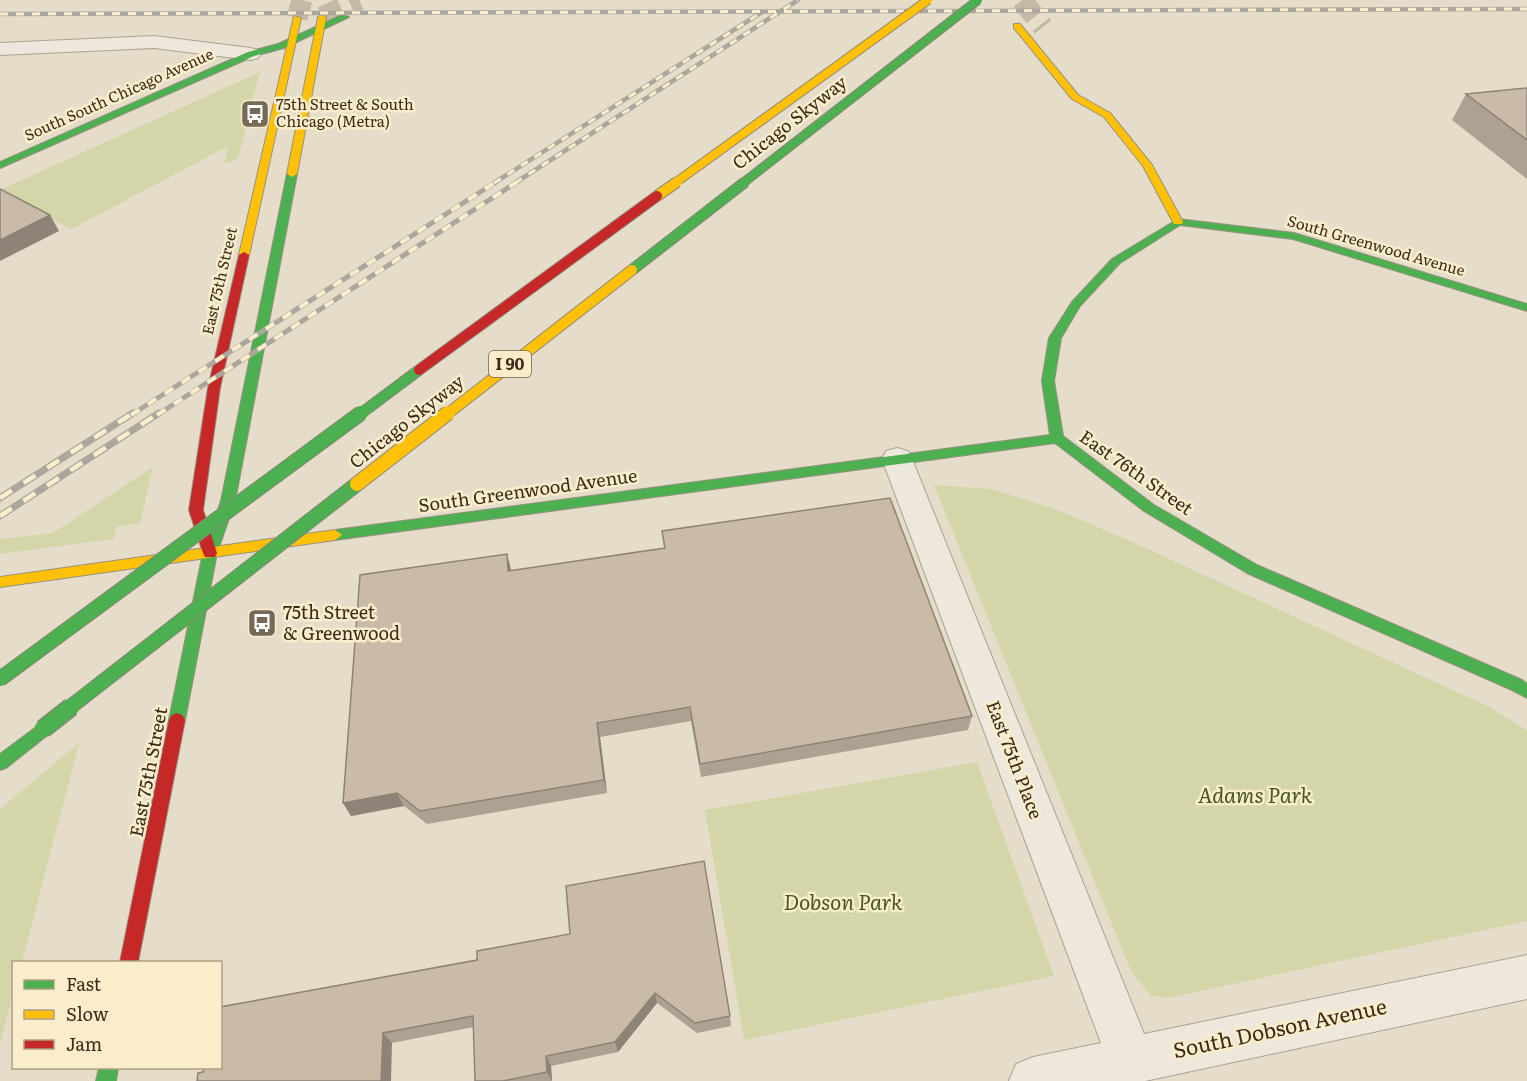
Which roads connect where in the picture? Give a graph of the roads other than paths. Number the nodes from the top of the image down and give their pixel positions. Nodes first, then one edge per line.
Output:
1 (928, 0) edge
2 (978, 0) edge
3 (345, 17) dead end
4 (321, 23) junction
5 (1017, 27) dead end
6 (294, 30) junction
7 (0, 49) edge
8 (251, 54) junction
9 (1102, 95) dead end
10 (1107, 115) junction
11 (0, 165) edge
12 (1178, 222) junction
13 (1527, 308) edge
14 (1057, 438) junction
15 (897, 459) junction
16 (210, 553) junction
17 (162, 560) junction
18 (1, 583) edge
19 (0, 679) edge
20 (1527, 692) edge
21 (0, 763) edge
22 (129, 961) edge
23 (1527, 977) edge
24 (1131, 1061) junction
25 (1033, 1081) edge

1 - 17 main road, Chicago Skyway / I 90, bridge
2 - 21 main road, Chicago Skyway / I 90, bridge
3 - 4 main road, South South Chicago Avenue
4 - 6 main road, South South Chicago Avenue
4 - 16 main road, East 75th Street
5 - 10 main road
6 - 8 main road, South South Chicago Avenue
6 - 16 main road, East 75th Street
7 - 8 street
8 - 11 main road, South South Chicago Avenue
9 - 10 main road
10 - 12 main road
12 - 13 main road, South Greenwood Avenue
12 - 14 main road, East 76th Street
14 - 15 main road, South Greenwood Avenue
14 - 20 main road, East 76th Street
15 - 16 main road, South Greenwood Avenue
15 - 24 street, East 75th Place
16 - 17 main road, South Greenwood Avenue
16 - 22 main road, East 75th Street
17 - 18 main road, South Greenwood Avenue
17 - 19 main road, Chicago Skyway / I 90, bridge
23 - 24 street, South Dobson Avenue
24 - 25 street, South Dobson Avenue

